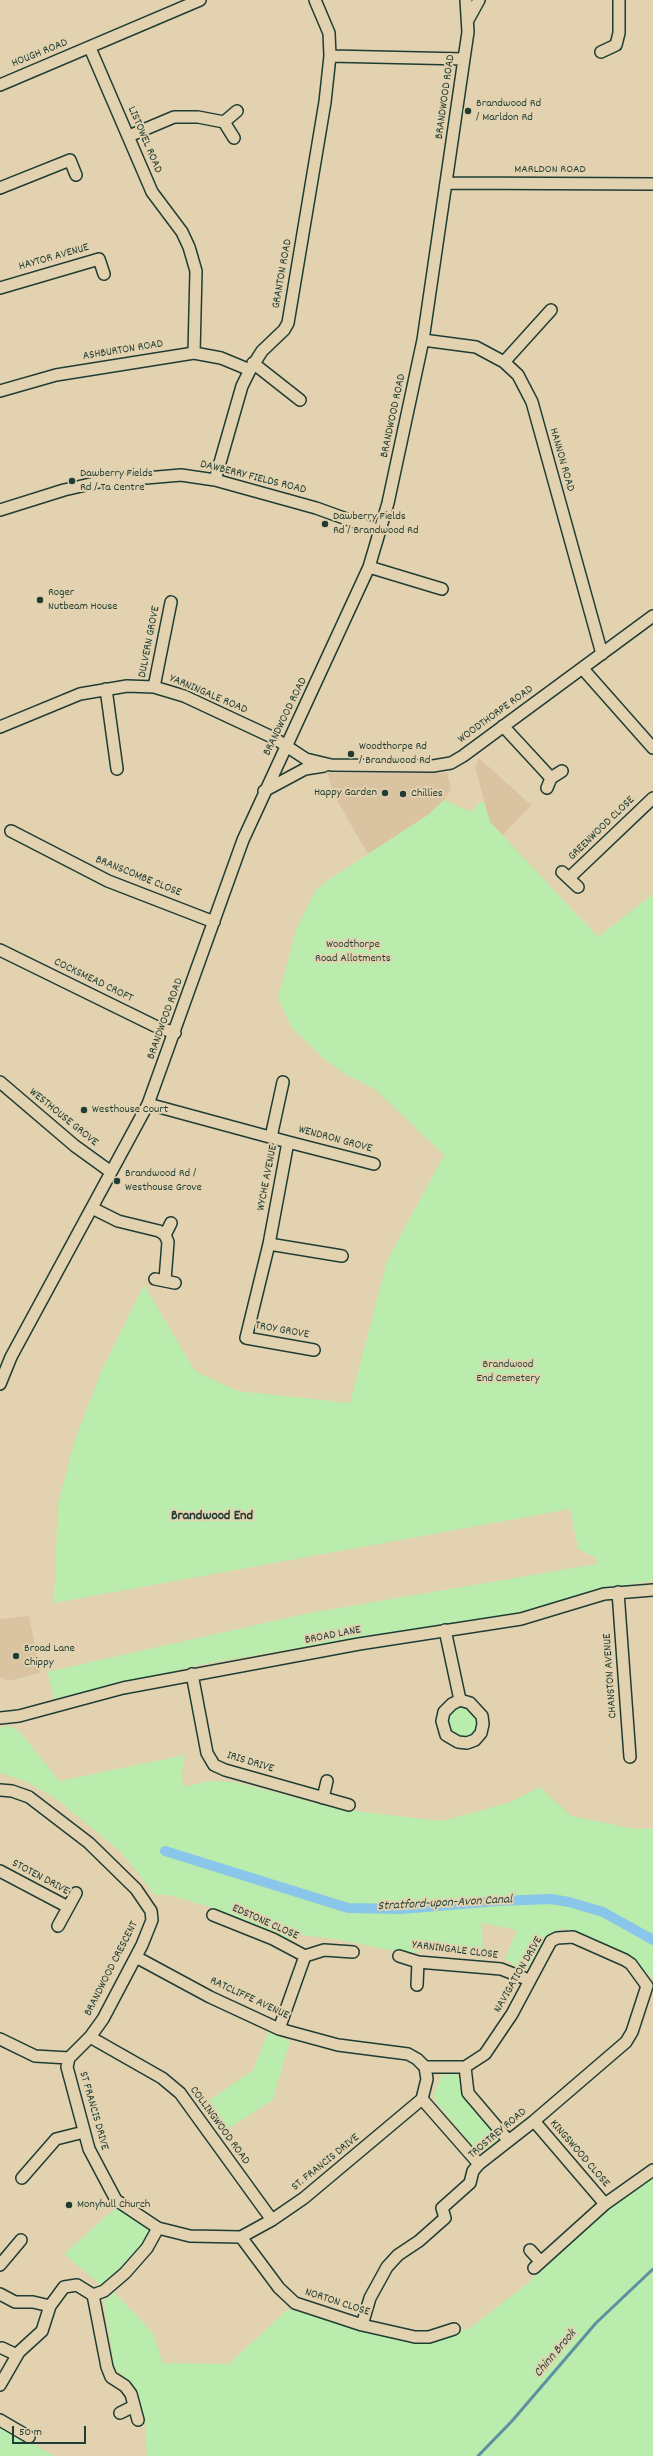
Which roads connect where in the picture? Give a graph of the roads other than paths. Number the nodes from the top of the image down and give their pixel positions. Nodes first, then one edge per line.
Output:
1 (200, 0) edge
2 (315, 0) edge
3 (466, 0) edge
4 (479, 0) edge
5 (619, 0) edge
6 (468, 20) junction
7 (90, 48) junction
8 (601, 52) dead end
9 (330, 56) junction
10 (464, 59) junction
11 (0, 85) edge
12 (237, 111) dead end
13 (224, 122) junction
14 (129, 136) junction
15 (234, 138) dead end
16 (76, 176) dead end
17 (447, 183) junction
18 (653, 184) edge
19 (0, 188) edge
20 (104, 274) dead end
21 (0, 288) edge
22 (550, 310) dead end
23 (423, 340) junction
24 (194, 353) junction
25 (504, 362) junction
26 (251, 366) junction
27 (0, 391) edge
28 (300, 400) dead end
29 (215, 480) junction
30 (0, 510) edge
31 (380, 531) junction
32 (369, 567) junction
33 (442, 589) dead end
34 (171, 602) dead end
35 (653, 616) edge
36 (602, 654) junction
37 (583, 669) junction
38 (154, 687) junction
39 (106, 689) junction
40 (502, 726) junction
41 (0, 727) edge
42 (287, 748) junction
43 (653, 748) edge
44 (330, 765) junction
45 (116, 769) dead end
46 (562, 771) dead end
47 (551, 778) junction
48 (547, 788) dead end
49 (264, 791) junction
50 (653, 798) edge
51 (11, 831) dead end
52 (578, 887) dead end
53 (214, 922) junction
54 (0, 950) edge
55 (175, 1033) junction
56 (0, 1082) edge
57 (283, 1082) dead end
58 (148, 1104) junction
59 (271, 1137) junction
60 (288, 1142) junction
61 (374, 1164) dead end
62 (112, 1172) junction
63 (92, 1208) junction
64 (171, 1223) dead end
65 (165, 1235) junction
66 (269, 1244) junction
67 (342, 1256) dead end
68 (165, 1281) dead end
69 (246, 1338) joint
70 (314, 1350) dead end
71 (0, 1384) edge
72 (653, 1590) edge
73 (618, 1592) junction
74 (445, 1630) junction
75 (192, 1674) junction
76 (460, 1700) dead end
77 (0, 1711) edge
78 (19, 1716) junction
79 (0, 1718) edge
80 (630, 1757) dead end
81 (327, 1781) dead end
82 (0, 1790) edge
83 (323, 1798) junction
84 (349, 1805) dead end
85 (0, 1871) edge
86 (76, 1893) dead end
87 (68, 1907) junction
88 (213, 1915) dead end
89 (58, 1926) dead end
90 (353, 1952) dead end
91 (305, 1956) junction
92 (399, 1956) dead end
93 (136, 1957) junction
94 (418, 1962) junction
95 (529, 1980) junction
96 (417, 1985) dead end
97 (650, 1986) edge
98 (279, 2029) junction
99 (90, 2037) junction
100 (0, 2039) edge
101 (69, 2058) junction
102 (425, 2067) junction
103 (465, 2067) junction
104 (422, 2099) junction
105 (534, 2121) junction
106 (84, 2132) junction
107 (508, 2140) junction
108 (479, 2164) junction
109 (653, 2170) edge
110 (22, 2178) dead end
111 (605, 2204) junction
112 (272, 2220) junction
113 (158, 2228) junction
114 (241, 2238) junction
115 (20, 2240) dead end
116 (530, 2250) dead end
117 (0, 2265) edge
118 (98, 2293) junction
119 (0, 2294) edge
120 (50, 2306) junction
121 (362, 2325) junction
122 (454, 2329) dead end
123 (2, 2348) dead end
124 (17, 2356) junction
125 (0, 2385) edge
126 (134, 2406) junction
127 (120, 2413) dead end
128 (0, 2420) edge
129 (138, 2420) dead end
130 (29, 2437) dead end

1 - 7 street
2 - 9 street
3 - 6 street
4 - 6 street
5 - 8 street
6 - 10 street, BRANDWOOD ROAD
7 - 11 street, HOUGH ROAD
7 - 14 street, LISTOWEL ROAD
9 - 10 street
9 - 26 street, GRANTON ROAD
10 - 17 street, BRANDWOOD ROAD
12 - 13 street
13 - 14 street
13 - 15 street
14 - 24 street, LISTOWEL ROAD
16 - 19 street
17 - 18 street, MARLDON ROAD
17 - 23 street, BRANDWOOD ROAD
20 - 21 street, HAYTOR AVENUE
22 - 25 street
23 - 25 street, HANNON ROAD
23 - 31 street, BRANDWOOD ROAD
24 - 26 street, ASHBURTON ROAD
24 - 27 street, ASHBURTON ROAD
25 - 36 street, HANNON ROAD
26 - 28 street, ASHBURTON ROAD
26 - 29 street, GRANTON ROAD
29 - 30 street, DAWBERRY FIELDS ROAD
29 - 31 street, DAWBERRY FIELDS ROAD
31 - 32 street, BRANDWOOD ROAD
32 - 33 street
32 - 42 street, BRANDWOOD ROAD
34 - 38 street, DULVERN GROVE
35 - 36 street, WOODTHORPE ROAD
36 - 37 street, WOODTHORPE ROAD
37 - 40 street, WOODTHORPE ROAD
37 - 43 street
38 - 39 street, YARNINGALE ROAD
38 - 42 street, YARNINGALE ROAD
39 - 41 street, YARNINGALE ROAD
39 - 45 street
40 - 44 street, WOODTHORPE ROAD
40 - 47 street
42 - 44 street, WOODTHORPE ROAD
42 - 49 street, BRANDWOOD ROAD
44 - 49 street, WOODTHORPE ROAD
46 - 47 street
47 - 48 street
49 - 53 street, BRANDWOOD ROAD
50 - 52 street, GREENWOOD CLOSE
51 - 53 street, BRANSCOMBE CLOSE
53 - 55 street, BRANDWOOD ROAD
54 - 55 street, COCKSMEAD CROFT
55 - 58 street, BRANDWOOD ROAD
56 - 62 street, WESTHOUSE GROVE
57 - 59 street
58 - 59 street, WYCHE AVENUE
58 - 62 street, BRANDWOOD ROAD
59 - 60 street, WYCHE AVENUE
60 - 61 street, WENDRON GROVE
60 - 66 street, WYCHE AVENUE
62 - 63 street, BRANDWOOD ROAD
63 - 65 street
63 - 71 street, BRANDWOOD ROAD
64 - 65 street
65 - 68 street
66 - 67 street
66 - 69 street, WYCHE AVENUE
69 - 70 street, TROY GROVE
72 - 73 street, BROAD LANE
73 - 74 street, BROAD LANE
73 - 80 street, CHANSTON AVENUE
74 - 75 street, BROAD LANE
74 - 76 street
75 - 78 street, BROAD LANE
75 - 83 street, IRIS DRIVE
77 - 78 street, BROAD LANE
78 - 79 street, BROAD LANE
81 - 83 street
82 - 93 street, BRANDWOOD CRESCENT
83 - 84 street, IRIS DRIVE
85 - 87 street, STOTEN DRIVE
86 - 87 street, STOTEN DRIVE
87 - 89 street, STOTEN DRIVE
88 - 91 street, EDSTONE CLOSE
90 - 91 street, EDSTONE CLOSE
91 - 98 street, EDSTONE CLOSE
92 - 94 street, YARNINGALE CLOSE
93 - 98 street, RATCLIFFE AVENUE
93 - 99 street, BRANDWOOD CRESCENT
94 - 95 street, YARNINGALE CLOSE
94 - 96 street
95 - 97 street, NAVIGATION DRIVE
95 - 103 street, NAVIGATION DRIVE
97 - 105 street, TROSTREY ROAD
98 - 102 street, RATCLIFFE AVENUE
99 - 101 street, BRANDWOOD CRESCENT
99 - 112 street, COLLINGWOOD ROAD
100 - 101 street
101 - 106 street, ST FRANCIS DRIVE
102 - 103 street
102 - 104 street
103 - 107 street
104 - 108 street
104 - 112 street, ST. FRANCIS DRIVE
105 - 107 street, TROSTREY ROAD
105 - 111 street, KINGSWOOD CLOSE
106 - 110 street
106 - 113 street, ST FRANCIS DRIVE
107 - 108 street, TROSTREY ROAD
108 - 121 street, TROSTREY ROAD
109 - 111 street, KINGSWOOD CLOSE
111 - 116 street, KINGSWOOD CLOSE
112 - 114 street, ST. FRANCIS DRIVE
113 - 114 street, ST FRANCIS DRIVE
113 - 118 street
114 - 121 street, NORTON CLOSE
115 - 117 street
118 - 120 street
118 - 126 street
119 - 120 street
120 - 124 street
121 - 122 street, NORTON CLOSE
123 - 124 street
124 - 125 street
126 - 127 street
126 - 129 street
128 - 130 street

